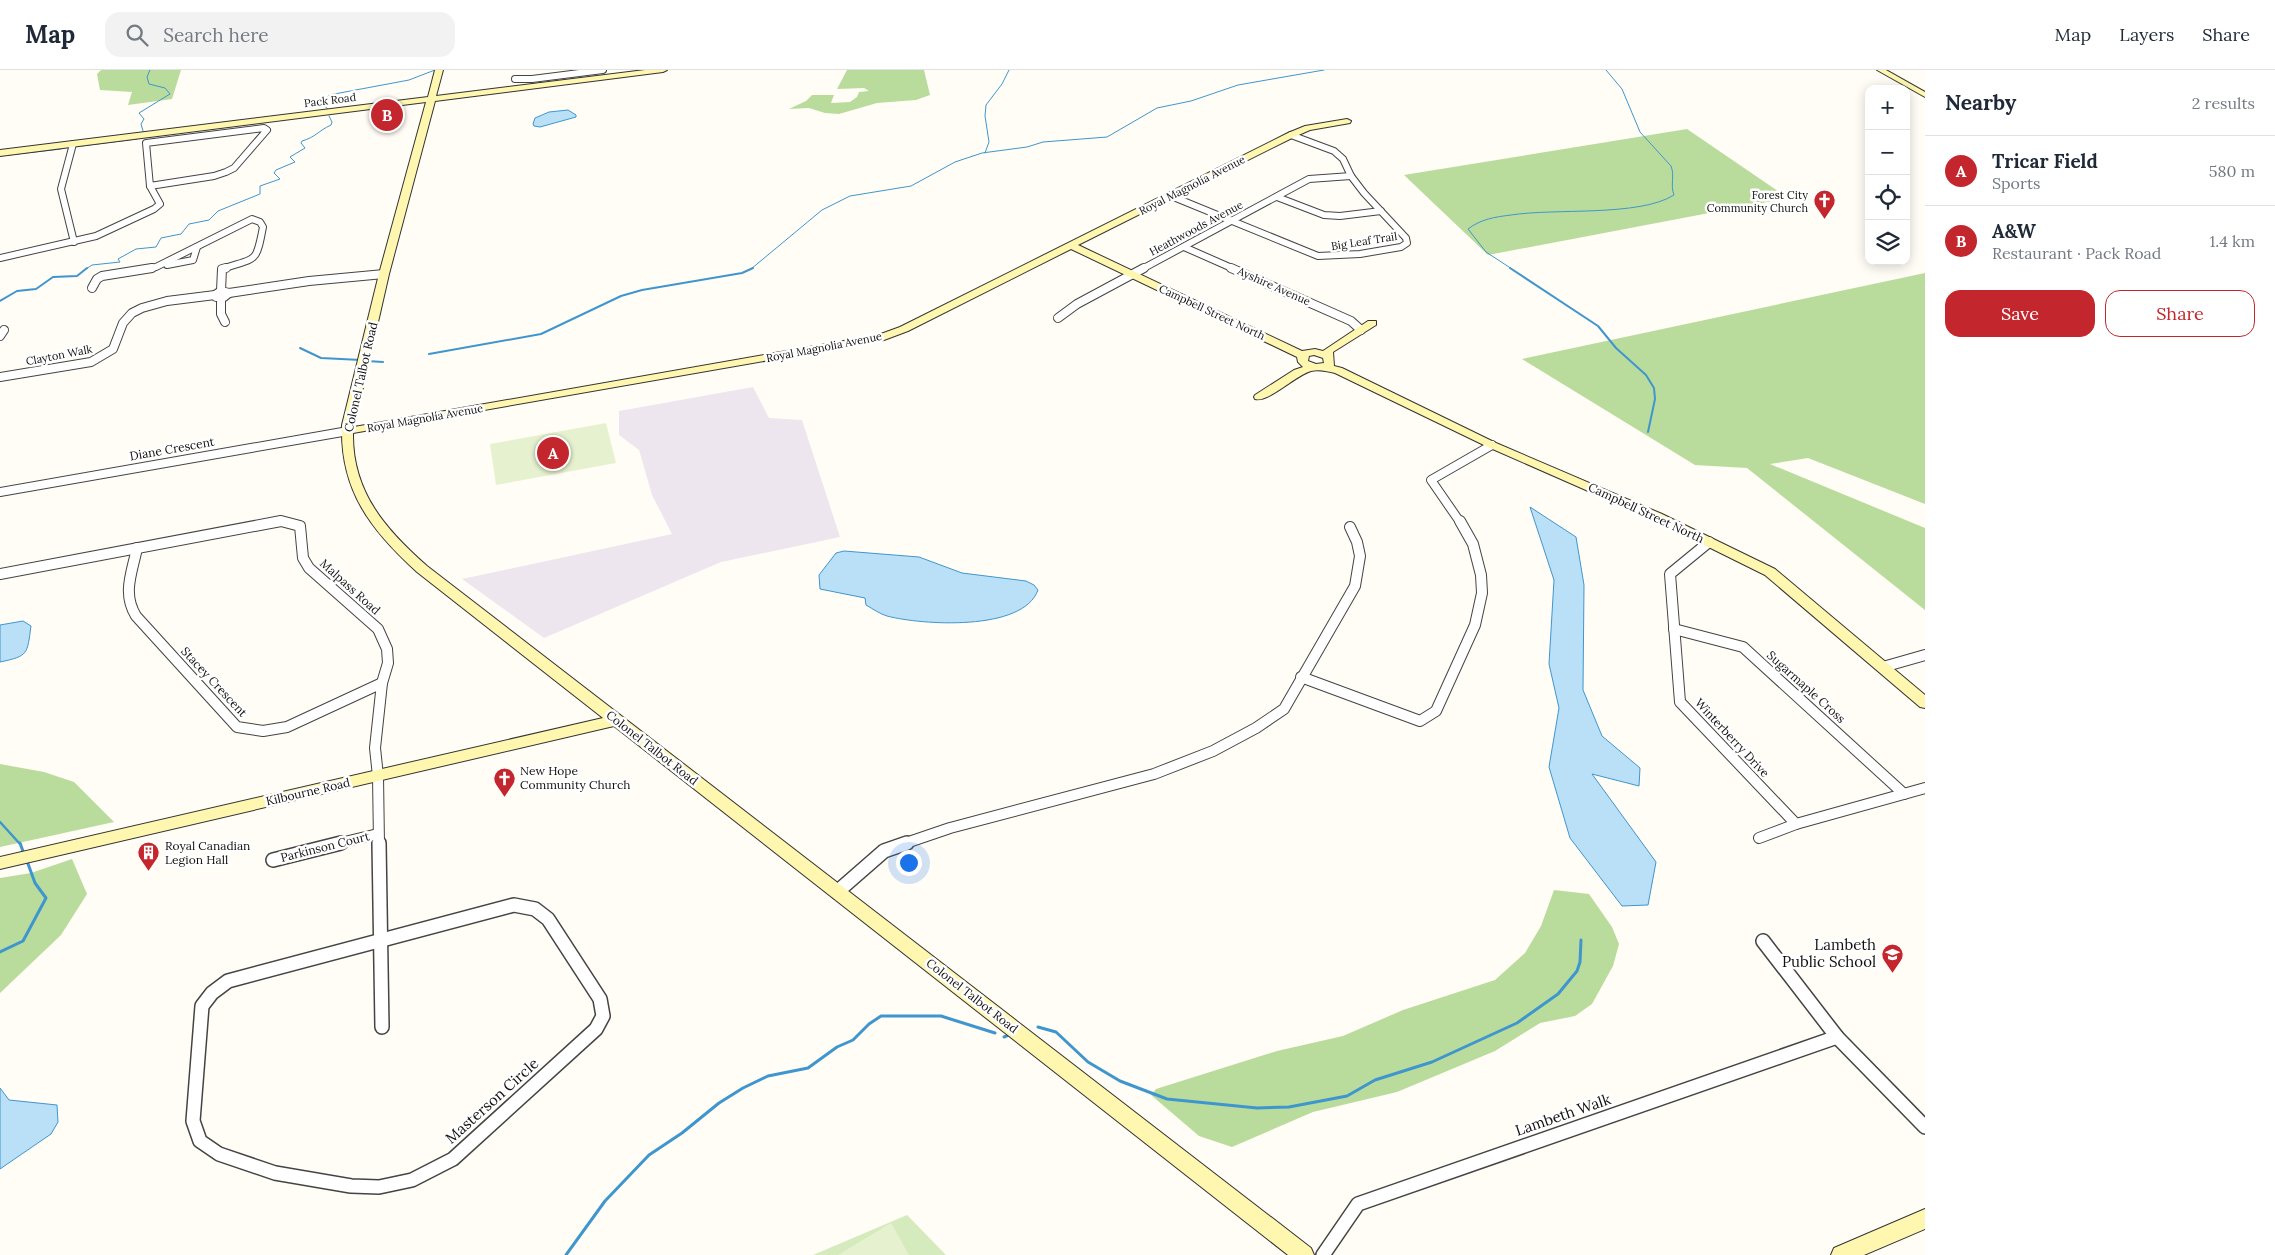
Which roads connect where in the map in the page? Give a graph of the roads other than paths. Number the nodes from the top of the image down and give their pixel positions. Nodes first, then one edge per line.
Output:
1 (439, 70) edge
2 (603, 70) edge
3 (663, 70) edge
4 (1881, 70) edge
5 (515, 78) dead end
6 (1925, 95) edge
7 (431, 99) junction
8 (1347, 121) dead end
9 (1291, 135) junction
10 (73, 144) junction
11 (0, 153) edge
12 (1351, 176) junction
13 (150, 186) junction
14 (1171, 196) junction
15 (1277, 197) junction
16 (1381, 211) junction
17 (1232, 221) junction
18 (74, 242) junction
19 (1072, 246) junction
20 (1184, 247) junction
21 (0, 258) edge
22 (384, 274) junction
23 (1132, 275) junction
24 (92, 288) dead end
25 (221, 294) junction
26 (1058, 318) dead end
27 (224, 322) dead end
28 (1364, 325) joint
29 (1317, 361) junction
30 (0, 377) edge
31 (1260, 397) dead end
32 (348, 431) junction
33 (1492, 444) junction
34 (0, 492) edge
35 (1350, 528) dead end
36 (1709, 542) junction
37 (137, 548) junction
38 (0, 574) edge
39 (1674, 629) junction
40 (1925, 655) edge
41 (1883, 667) junction
42 (1301, 677) junction
43 (382, 683) junction
44 (1925, 703) edge
45 (616, 720) junction
46 (378, 776) junction
47 (1925, 788) edge
48 (1904, 794) junction
49 (1796, 824) junction
50 (378, 834) junction
51 (1759, 838) dead end
52 (273, 860) dead end
53 (0, 863) edge
54 (837, 892) junction
55 (381, 940) junction
56 (1763, 941) dead end
57 (382, 1027) dead end
58 (1837, 1037) junction
59 (1925, 1127) edge
60 (1925, 1219) edge
61 (1304, 1255) edge
62 (1323, 1255) edge
63 (1841, 1255) edge

1 - 7 street, Colonel Talbot Road
2 - 5 street
3 - 7 street, Pack Road
4 - 6 street
7 - 10 street, Pack Road
7 - 22 street, Colonel Talbot Road
8 - 9 street, Royal Magnolia Avenue
9 - 12 street, Big Leaf Trail
9 - 14 street, Royal Magnolia Avenue
10 - 11 street, Pack Road
10 - 18 street
12 - 15 street, Heathwoods Avenue
12 - 16 street, Big Leaf Trail
13 - 13 street
13 - 18 street
14 - 17 street, Big Leaf Trail
14 - 19 street, Royal Magnolia Avenue
15 - 16 street
15 - 17 street, Heathwoods Avenue
16 - 17 street, Big Leaf Trail
17 - 20 street, Heathwoods Avenue
18 - 21 street
19 - 23 street, Campbell Street North
19 - 32 street, Royal Magnolia Avenue
20 - 23 street, Heathwoods Avenue
20 - 28 street, Ayshire Avenue
22 - 25 street, Clayton Walk
22 - 32 street, Colonel Talbot Road
23 - 26 street, Heathwoods Avenue
23 - 29 street, Campbell Street North
24 - 25 street
25 - 27 street
25 - 30 street, Clayton Walk
28 - 29 street, Ayshire Avenue
29 - 31 street, Ayshire Avenue
29 - 33 street, Campbell Street North
32 - 34 street, Diane Crescent
32 - 45 street, Colonel Talbot Road
33 - 36 street, Campbell Street North
33 - 42 street
35 - 42 street
36 - 39 street, Winterberry Drive
36 - 41 street, Campbell Street North
37 - 38 street, Malpass Road
37 - 43 street, Malpass Road
37 - 43 street, Stacey Crescent
39 - 48 street, Sugarmaple Cross
39 - 49 street, Winterberry Drive
40 - 41 street
41 - 44 street, Campbell Street North
42 - 54 street
43 - 46 street, Malpass Road
45 - 46 street, Kilbourne Road
45 - 54 street, Colonel Talbot Road
46 - 50 street, Malpass Road
46 - 53 street, Kilbourne Road
47 - 48 street
48 - 49 street
49 - 51 street
50 - 52 street, Parkinson Court
50 - 55 street, Malpass Road
54 - 61 street, Colonel Talbot Road
55 - 55 street, Masterson Circle
55 - 57 street, Malpass Road
56 - 58 street
58 - 59 street
58 - 62 street, Lambeth Walk
60 - 63 street

